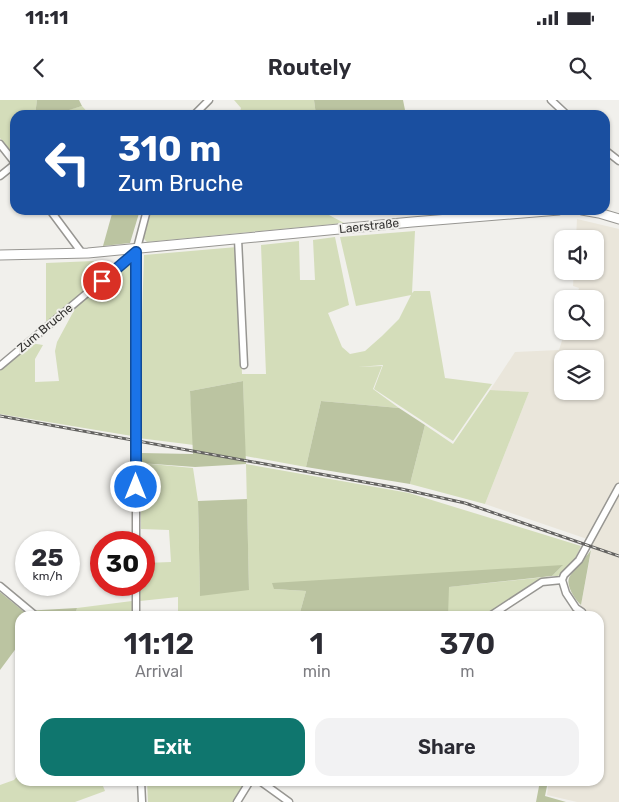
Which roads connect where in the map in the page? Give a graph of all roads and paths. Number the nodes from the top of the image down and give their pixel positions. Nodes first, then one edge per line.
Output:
1 (209, 100) edge
2 (551, 100) edge
3 (199, 110) edge
4 (562, 110) edge
5 (0, 144) edge
6 (10, 157) edge
7 (10, 168) edge
8 (0, 176) edge
9 (54, 215) edge
10 (146, 215) edge
11 (498, 215) edge
12 (605, 215) edge
13 (619, 219) edge
14 (238, 239) junction
15 (136, 250) junction
16 (82, 253) junction
17 (0, 255) edge
18 (244, 365) dead end
19 (0, 366) edge
20 (619, 487) edge
21 (136, 531) edge
22 (562, 580) junction
23 (0, 586) edge
24 (136, 596) edge
25 (30, 611) edge
26 (136, 611) edge
27 (498, 611) edge
28 (580, 611) edge
29 (141, 786) edge
30 (247, 786) edge
31 (267, 786) edge
32 (142, 802) edge
33 (237, 802) edge
34 (289, 802) edge

1 - 3 street
2 - 4 street
5 - 6 street
7 - 8 street
9 - 16 street
10 - 15 street
11 - 14 main road, Laerstraße
12 - 13 main road
14 - 15 main road, Laerstraße
14 - 18 street
15 - 16 main road, Laerstraße
15 - 19 street, Zum Bruche
15 - 21 street
16 - 17 main road, Laerstraße
20 - 22 street
22 - 27 street
22 - 28 street
23 - 25 street
24 - 26 street
29 - 32 street
30 - 33 street
31 - 34 street

